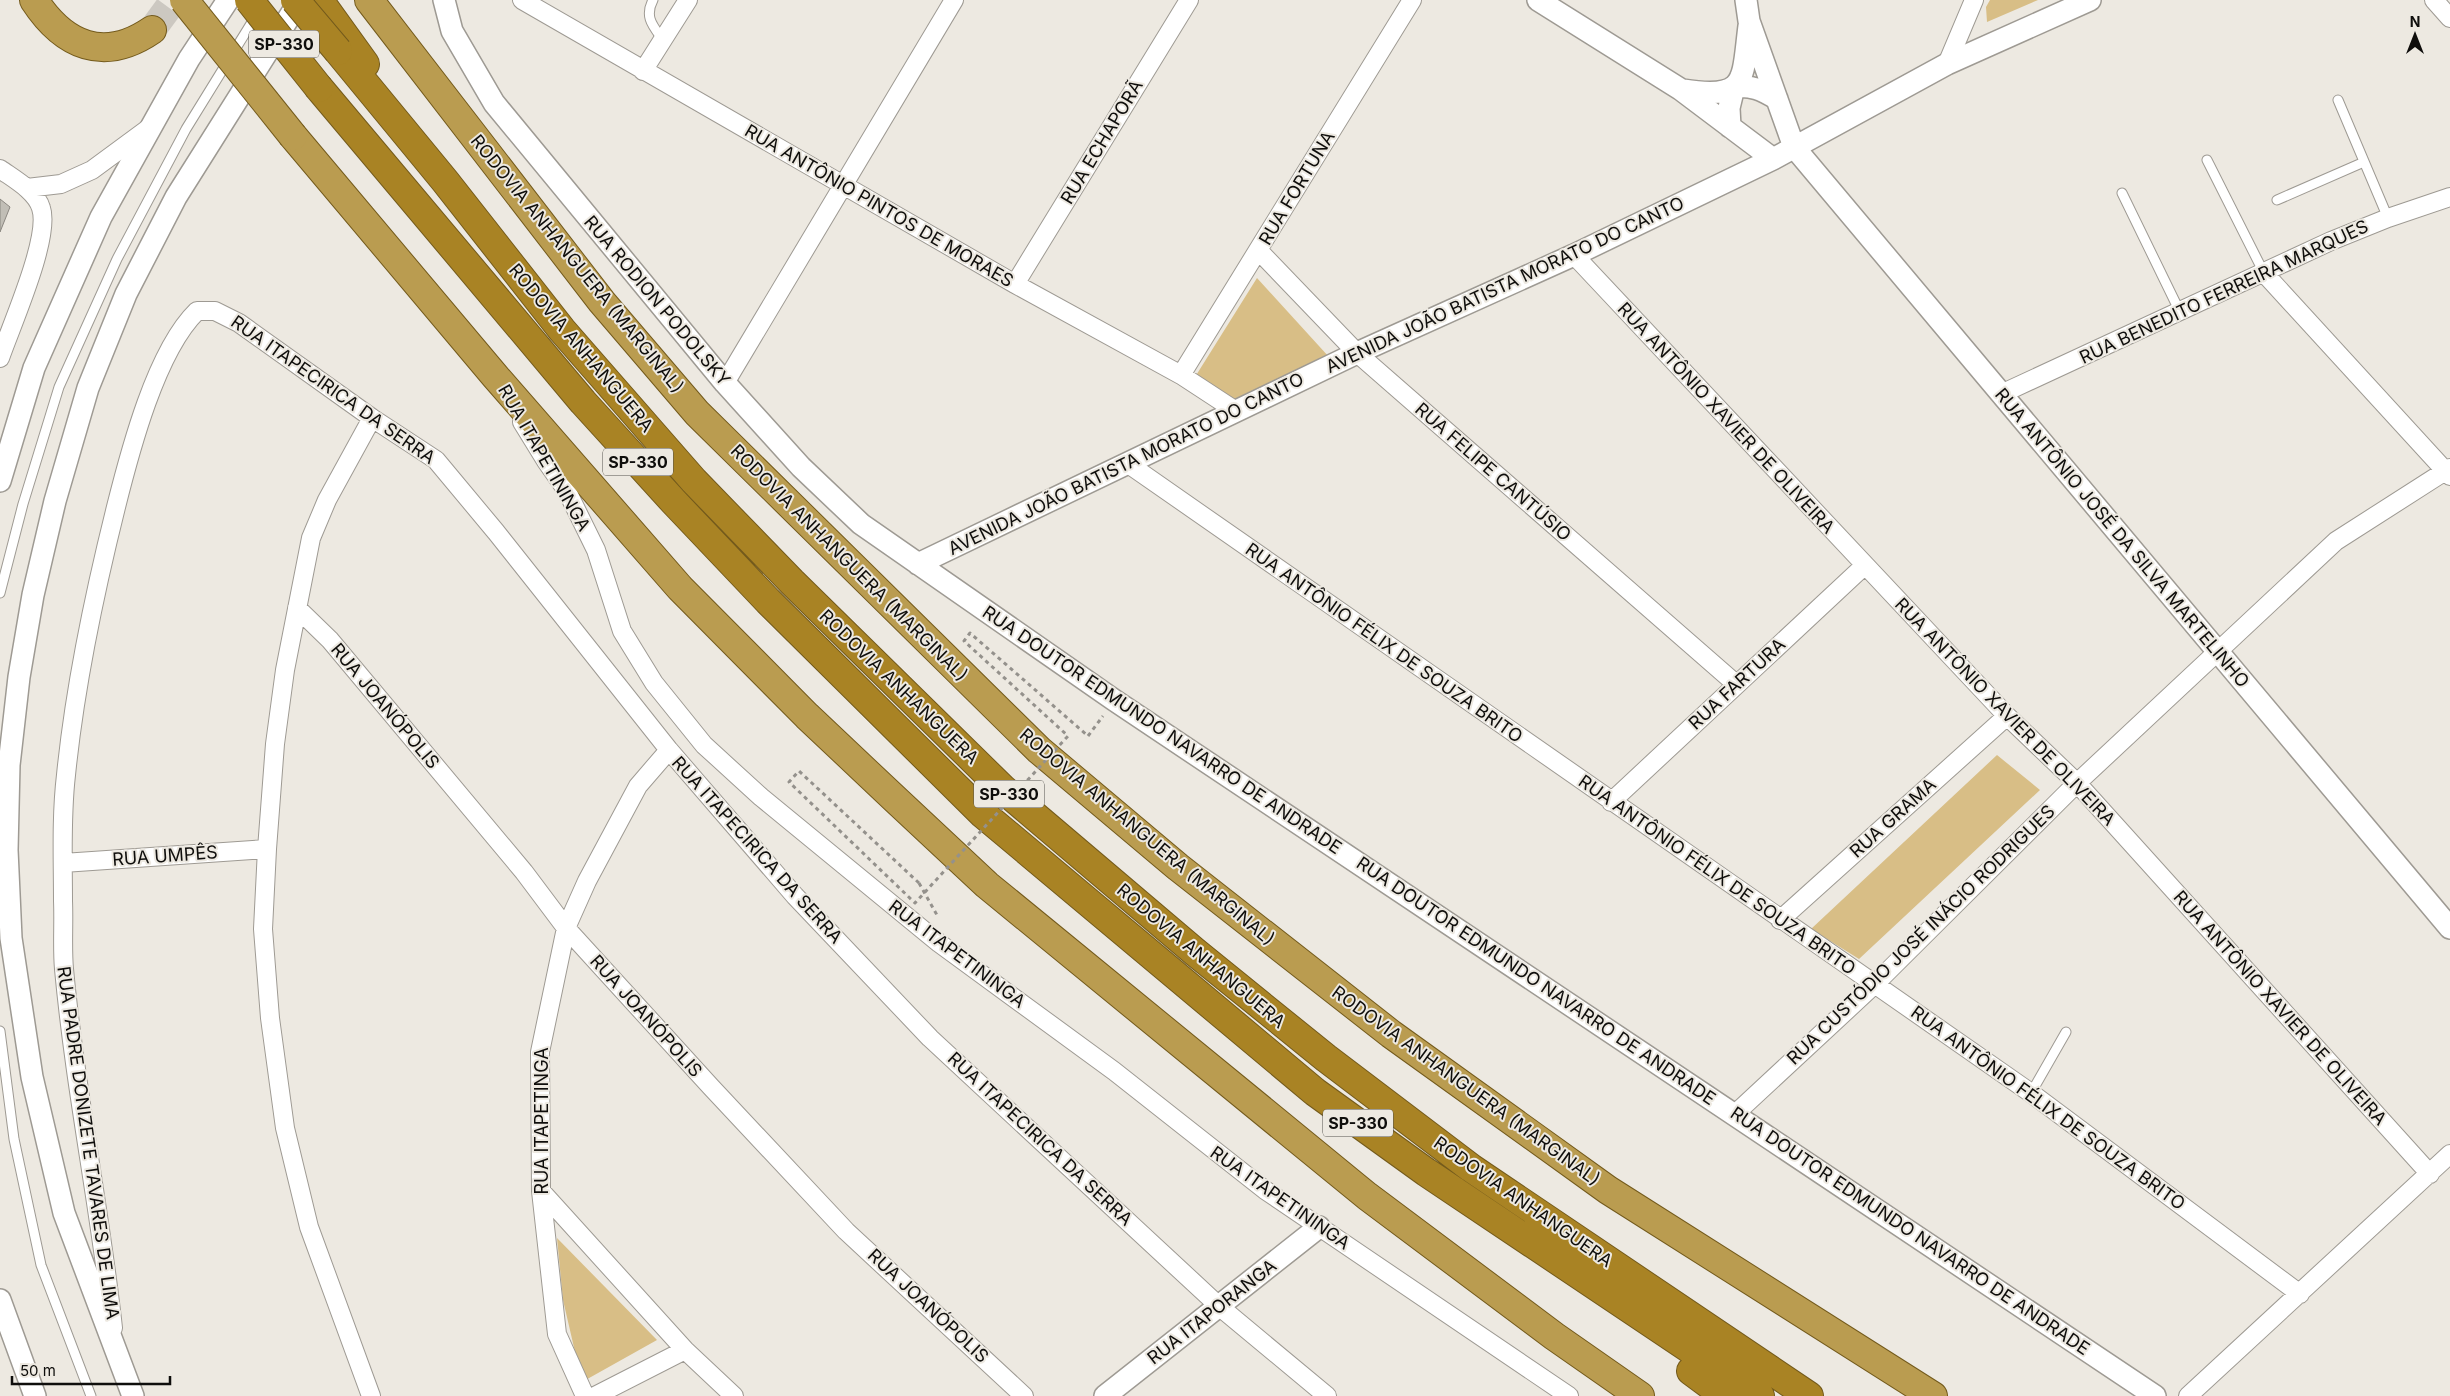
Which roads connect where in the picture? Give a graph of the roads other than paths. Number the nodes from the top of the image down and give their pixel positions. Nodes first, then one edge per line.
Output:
1 (34, 0) edge
2 (184, 0) edge
3 (228, 0) edge
4 (249, 0) edge
5 (266, 0) edge
6 (295, 0) edge
7 (300, 0) edge
8 (319, 0) edge
9 (444, 0) edge
10 (522, 0) edge
11 (653, 0) edge
12 (688, 0) edge
13 (954, 0) edge
14 (1189, 0) edge
15 (1412, 0) edge
16 (1538, 0) edge
17 (1974, 0) edge
18 (2090, 0) edge
19 (2434, 0) edge
20 (370, 1) edge
21 (1748, 10) edge
22 (2450, 18) edge
23 (152, 30) tunnel mouth
24 (663, 40) junction
25 (342, 43) junction
26 (1947, 64) junction
27 (643, 72) junction
28 (1734, 87) junction
29 (1680, 89) junction
30 (1777, 99) junction
31 (2338, 100) dead end
32 (1730, 126) junction
33 (151, 128) junction
34 (1794, 147) junction
35 (1773, 159) junction
36 (2207, 160) dead end
37 (2364, 162) junction
38 (0, 170) edge
39 (843, 184) junction
40 (27, 188) junction
41 (2122, 194) dead end
42 (2450, 197) edge
43 (2278, 200) dead end
44 (2388, 218) junction
45 (1259, 251) junction
46 (1574, 255) junction
47 (2264, 273) junction
48 (1015, 284) junction
49 (197, 311) joint
50 (2180, 312) junction
51 (1357, 354) junction
52 (0, 358) edge
53 (1181, 375) junction
54 (495, 376) junction
55 (725, 383) junction
56 (2001, 394) junction
57 (1236, 411) junction
58 (372, 418) junction
59 (1127, 463) junction
60 (2448, 471) edge
61 (0, 481) edge
62 (918, 564) junction
63 (1864, 566) junction
64 (0, 593) edge
65 (297, 608) junction
66 (2216, 651) junction
67 (1736, 684) junction
68 (2007, 716) junction
69 (668, 750) junction
70 (2077, 783) junction
71 (1611, 802) junction
72 (267, 849) junction
73 (63, 863) junction
74 (1780, 920) junction
75 (566, 928) junction
76 (2450, 928) edge
77 (1875, 984) junction
78 (0, 1031) edge
79 (2066, 1032) dead end
80 (2031, 1093) junction
81 (1735, 1114) junction
82 (2450, 1154) edge
83 (1426, 1172) junction
84 (2430, 1174) junction
85 (541, 1191) junction
86 (1320, 1227) junction
87 (2300, 1294) junction
88 (0, 1300) edge
89 (1220, 1307) junction
90 (115, 1350) junction
91 (685, 1350) junction
92 (35, 1396) edge
93 (91, 1396) edge
94 (133, 1396) edge
95 (371, 1396) edge
96 (585, 1396) edge
97 (595, 1396) edge
98 (734, 1396) edge
99 (1024, 1396) edge
100 (1105, 1396) edge
101 (1327, 1396) edge
102 (1570, 1396) edge
103 (1640, 1396) edge
104 (1725, 1396) edge
105 (1760, 1396) edge
106 (1809, 1396) edge
107 (1933, 1396) edge
108 (2155, 1396) edge
109 (2188, 1396) edge

1 - 23 highway
2 - 54 highway, bridge
3 - 33 street
4 - 83 highway, RODOVIA ANHANGUERA / SP-330, bridge
5 - 64 lane
6 - 25 highway, RODOVIA ANHANGUERA / SP-330, bridge
7 - 90 street
8 - 25 highway
9 - 55 street, RUA RODION PODOLSKY
10 - 27 street, RUA ANTÔNIO PINTOS DE MORAES
11 - 24 lane
12 - 24 street
13 - 39 street
14 - 48 street, RUA ECHAPORÃ
15 - 45 street, RUA FORTUNA
16 - 29 street
17 - 26 street
18 - 26 street, AVENIDA JOÃO BATISTA MORATO DO CANTO
19 - 22 street
20 - 107 highway, RODOVIA ANHANGUERA (MARGINAL)
21 - 28 street
21 - 30 street
24 - 27 street
25 - 106 highway, RODOVIA ANHANGUERA / SP-330
26 - 34 street, AVENIDA JOÃO BATISTA MORATO DO CANTO
27 - 39 street, RUA ANTÔNIO PINTOS DE MORAES
28 - 29 street
28 - 30 street
28 - 32 street
29 - 32 street
30 - 34 street
31 - 37 lane
32 - 35 street
33 - 40 street
33 - 61 street
34 - 35 street, AVENIDA JOÃO BATISTA MORATO DO CANTO
34 - 56 street, RUA ANTÔNIO JOSÉ DA SILVA MARTELINHO
35 - 46 street, AVENIDA JOÃO BATISTA MORATO DO CANTO
36 - 47 lane
37 - 43 lane
37 - 44 lane
38 - 40 street
39 - 48 street, RUA ANTÔNIO PINTOS DE MORAES
39 - 55 street
40 - 52 street
41 - 50 lane
42 - 44 street, RUA BENEDITO FERREIRA MARQUES
44 - 47 street, RUA BENEDITO FERREIRA MARQUES
45 - 51 street, RUA FELIPE CANTÚSIO
45 - 53 street, RUA FORTUNA
46 - 51 street, AVENIDA JOÃO BATISTA MORATO DO CANTO
46 - 63 street, RUA ANTÔNIO XAVIER DE OLIVEIRA
47 - 50 street, RUA BENEDITO FERREIRA MARQUES
47 - 60 street
48 - 53 street, RUA ANTÔNIO PINTOS DE MORAES
49 - 58 street, RUA ITAPECIRICA DA SERRA
49 - 73 street, RUA PADRE DONIZETE TAVARES DE LIMA
50 - 56 street, RUA BENEDITO FERREIRA MARQUES
51 - 57 street, AVENIDA JOÃO BATISTA MORATO DO CANTO
51 - 67 street, RUA FELIPE CANTÚSIO
53 - 57 street, RUA ANTÔNIO PINTOS DE MORAES
54 - 86 street, RUA ITAPETININGA
54 - 103 highway
55 - 62 street, RUA RODION PODOLSKY
56 - 66 street, RUA ANTÔNIO JOSÉ DA SILVA MARTELINHO
57 - 59 street, AVENIDA JOÃO BATISTA MORATO DO CANTO
58 - 65 street
58 - 69 street, RUA ITAPECIRICA DA SERRA
59 - 62 street, AVENIDA JOÃO BATISTA MORATO DO CANTO
59 - 71 street, RUA ANTÔNIO FÉLIX DE SOUZA BRITO
60 - 66 street, RUA CUSTÓDIO JOSÉ INÁCIO RODRIGUES
62 - 81 street, RUA DOUTOR EDMUNDO NAVARRO DE ANDRADE
63 - 67 street, RUA FARTURA
63 - 68 street, RUA ANTÔNIO XAVIER DE OLIVEIRA
65 - 72 street
65 - 75 street, RUA JOANÓPOLIS
66 - 70 street, RUA CUSTÓDIO JOSÉ INÁCIO RODRIGUES
66 - 76 street, RUA ANTÔNIO JOSÉ DA SILVA MARTELINHO
67 - 71 street, RUA FARTURA
68 - 70 street, RUA ANTÔNIO XAVIER DE OLIVEIRA
68 - 74 street, RUA GRAMA
69 - 75 street, RUA ITAPETINGA
69 - 89 street, RUA ITAPECIRICA DA SERRA
70 - 77 street, RUA CUSTÓDIO JOSÉ INÁCIO RODRIGUES
70 - 84 street, RUA ANTÔNIO XAVIER DE OLIVEIRA
71 - 74 street, RUA ANTÔNIO FÉLIX DE SOUZA BRITO
72 - 73 street, RUA UMPÊS
72 - 95 street
73 - 90 street, RUA PADRE DONIZETE TAVARES DE LIMA
74 - 77 street, RUA ANTÔNIO FÉLIX DE SOUZA BRITO
75 - 85 street, RUA ITAPETINGA
75 - 99 street, RUA JOANÓPOLIS
77 - 80 street, RUA ANTÔNIO FÉLIX DE SOUZA BRITO
77 - 81 street, RUA CUSTÓDIO JOSÉ INÁCIO RODRIGUES
78 - 93 lane
79 - 80 lane
80 - 87 street, RUA ANTÔNIO FÉLIX DE SOUZA BRITO
81 - 108 street, RUA DOUTOR EDMUNDO NAVARRO DE ANDRADE
82 - 84 street
83 - 104 highway
83 - 105 highway, RODOVIA ANHANGUERA / SP-330
84 - 87 street
85 - 91 street
85 - 96 street, RUA ITAPETINGA
86 - 89 street, RUA ITAPORANGA
86 - 102 street, RUA ITAPETININGA
87 - 109 street
88 - 92 street
89 - 100 street, RUA ITAPORANGA
89 - 101 street, RUA ITAPECIRICA DA SERRA
90 - 94 street, RUA PADRE DONIZETE TAVARES DE LIMA
91 - 97 street
91 - 98 street

